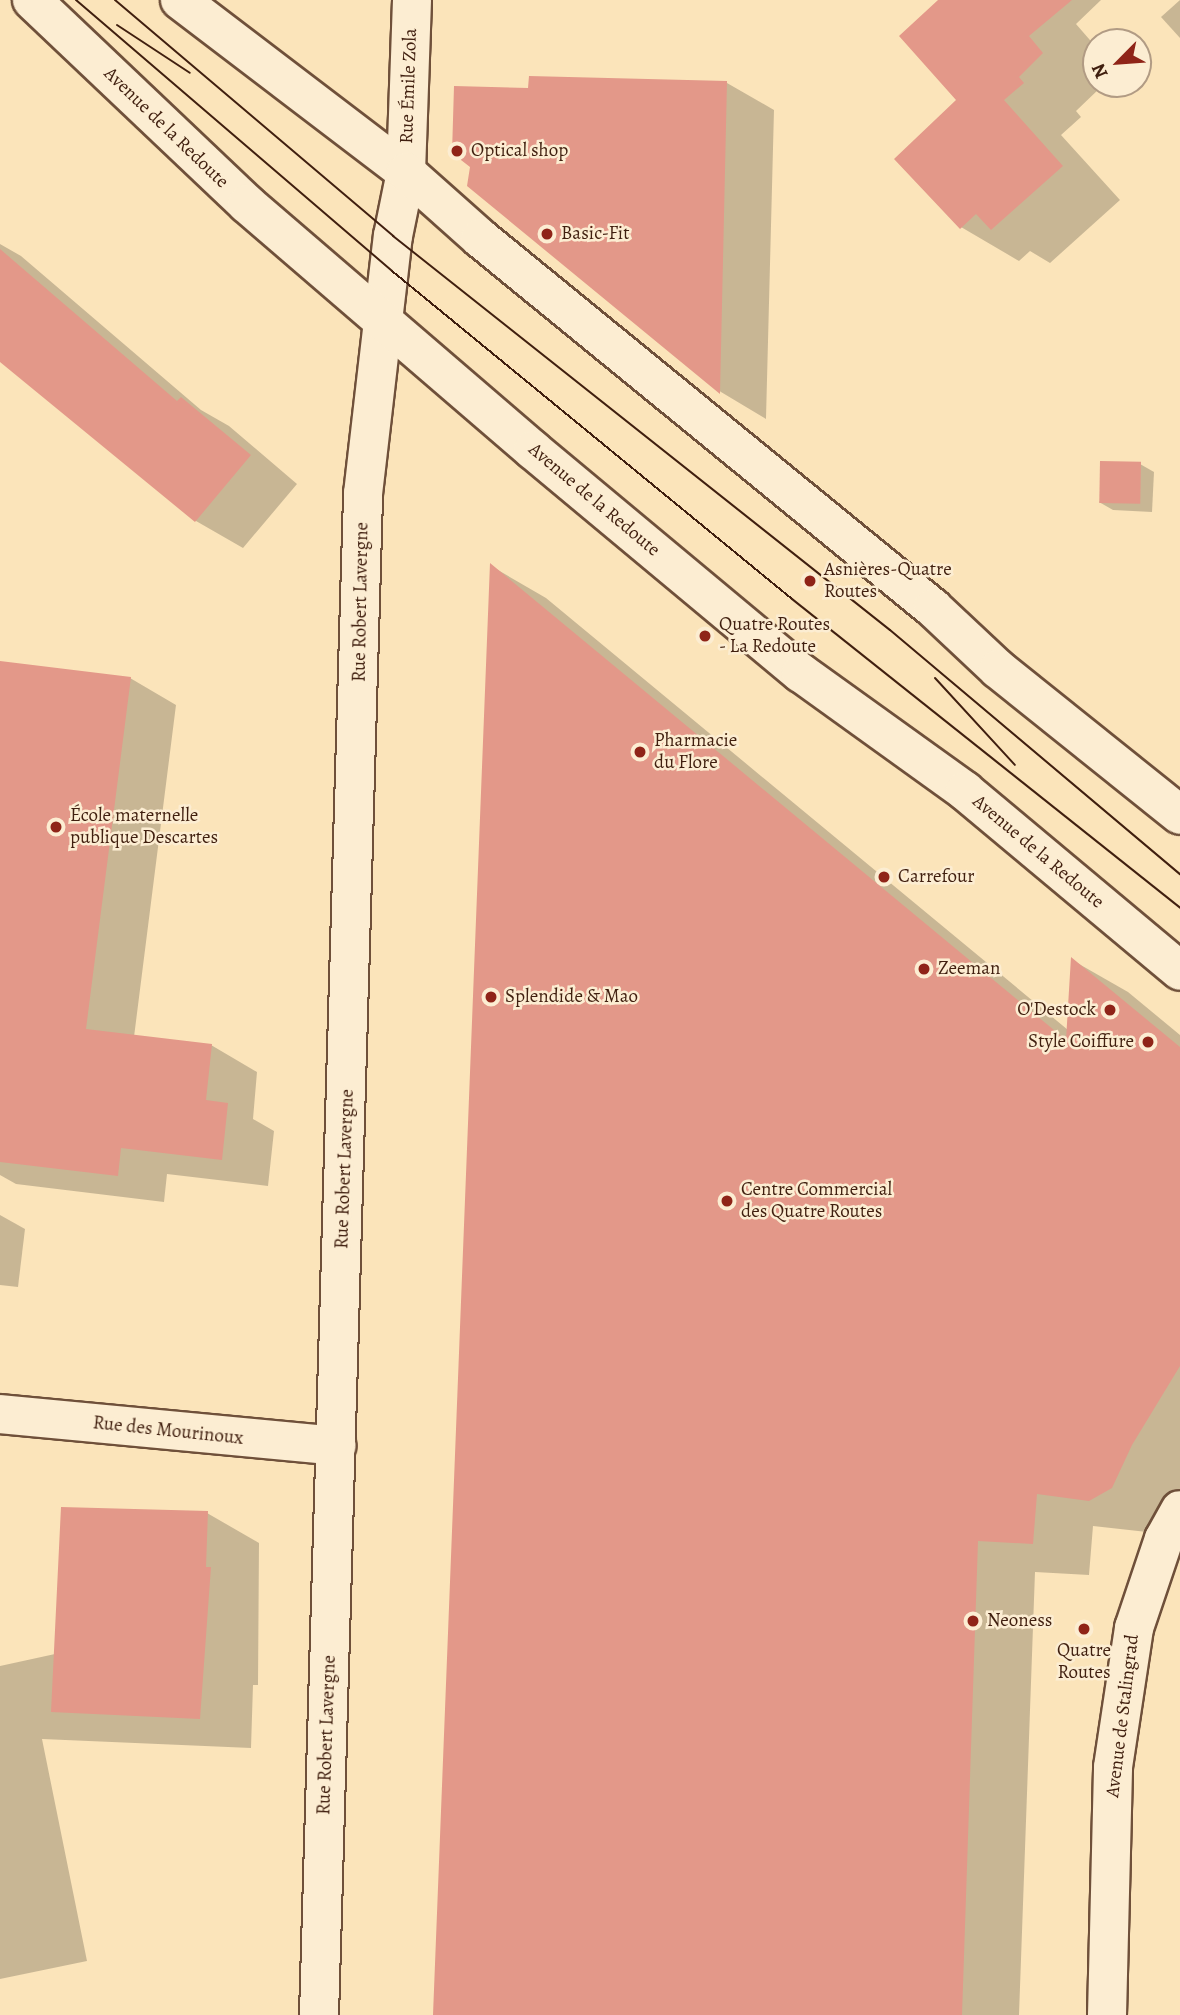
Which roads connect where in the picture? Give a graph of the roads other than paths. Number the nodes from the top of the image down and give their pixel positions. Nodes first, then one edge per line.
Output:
1 (32, 0) edge
2 (180, 0) edge
3 (412, 0) edge
4 (406, 172) junction
5 (385, 323) junction
6 (1180, 815) edge
7 (1180, 971) edge
8 (0, 1414) edge
9 (336, 1446) junction
10 (1175, 1529) edge
11 (319, 2015) edge
12 (1107, 2015) edge

1 - 5 main road, Avenue de la Redoute
2 - 4 main road
3 - 4 main road, Rue Émile Zola
4 - 5 main road, Rue Émile Zola
4 - 6 main road
5 - 7 main road, Avenue de la Redoute
5 - 9 main road, Rue Robert Lavergne
8 - 9 main road, Rue des Mourinoux
9 - 11 main road, Rue Robert Lavergne
10 - 12 main road, Avenue de Stalingrad

